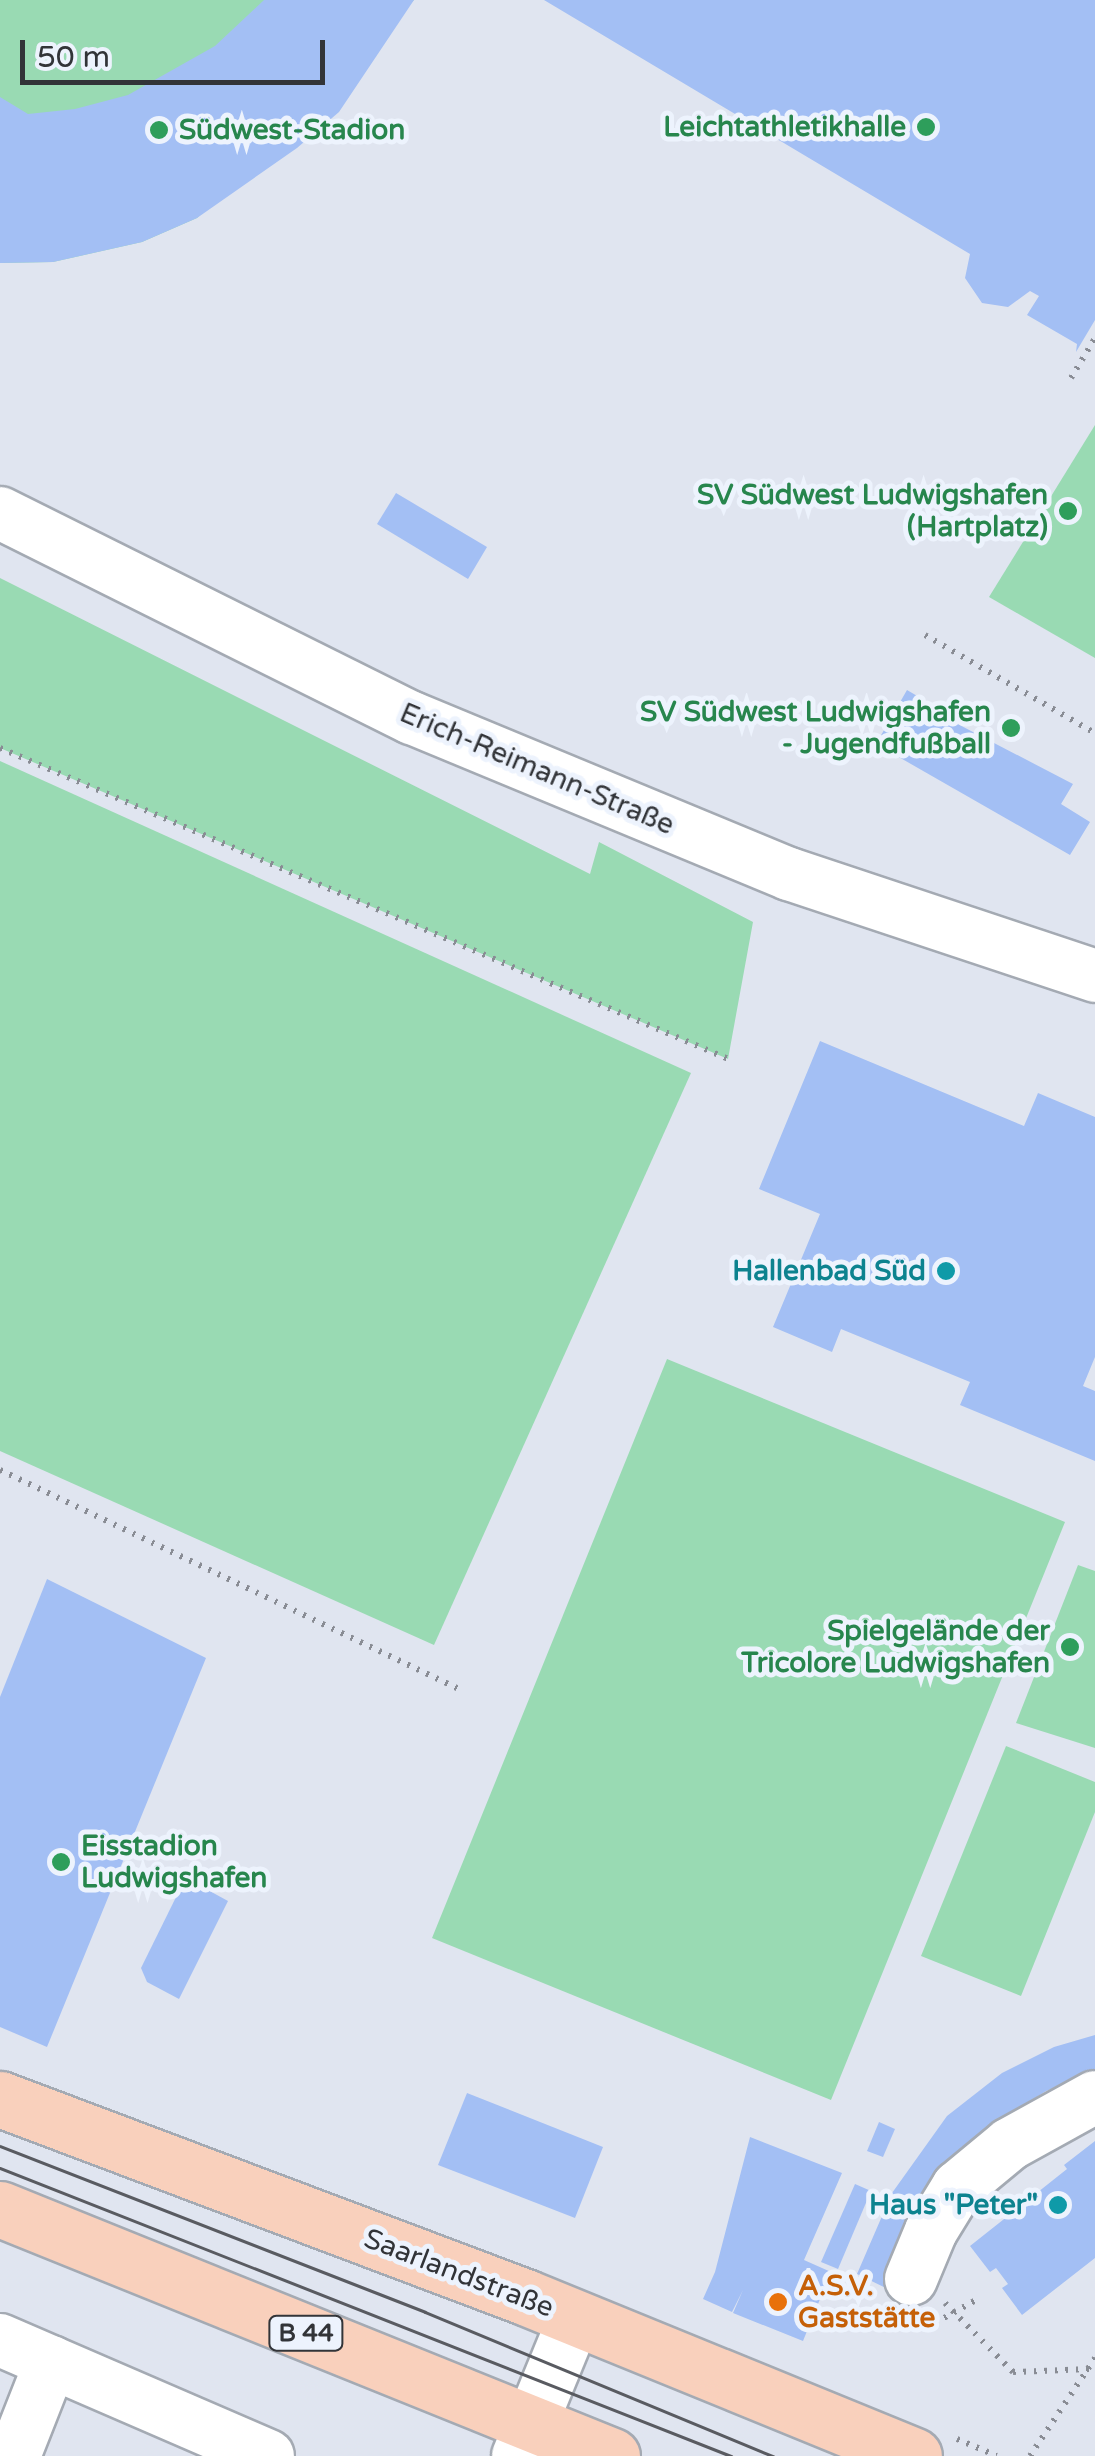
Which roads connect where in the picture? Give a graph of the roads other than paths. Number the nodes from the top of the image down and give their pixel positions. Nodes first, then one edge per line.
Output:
1 (0, 512) edge
2 (1095, 976) edge
3 (1095, 2097) edge
4 (0, 2099) edge
5 (0, 2210) edge
6 (915, 2269) road end
7 (575, 2316) junction
8 (0, 2340) edge
9 (51, 2362) junction
10 (524, 2440) edge
11 (264, 2455) edge
12 (14, 2456) edge
13 (612, 2456) edge
14 (914, 2456) edge

1 - 2 street, Erich-Reimann-Straße
3 - 6 street
4 - 7 main road, Saarlandstraße
5 - 10 main road, B 44
7 - 10 street
7 - 14 main road, Saarlandstraße
8 - 9 street
9 - 11 street
9 - 12 street
10 - 13 main road, B 44

